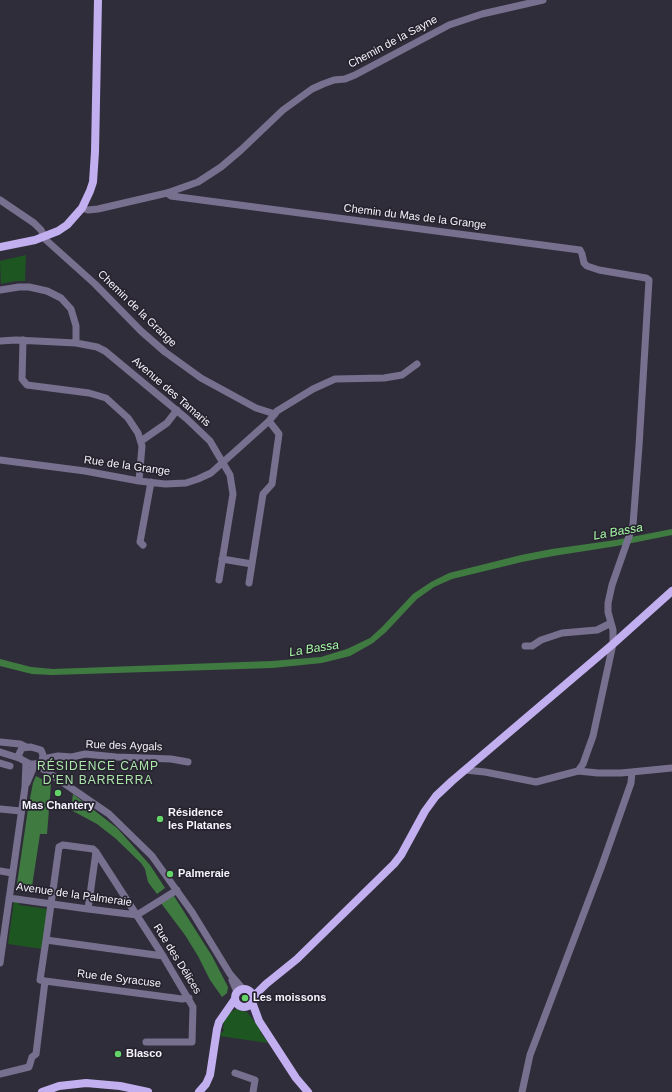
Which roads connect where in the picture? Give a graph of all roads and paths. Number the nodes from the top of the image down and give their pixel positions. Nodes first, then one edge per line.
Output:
1 (98, 0) edge
2 (544, 0) edge
3 (167, 193) junction
4 (0, 200) edge
5 (82, 208) junction
6 (44, 236) junction
7 (0, 248) edge
8 (0, 290) edge
9 (23, 340) junction
10 (0, 341) edge
11 (76, 343) junction
12 (417, 364) dead end
13 (177, 410) junction
14 (275, 414) junction
15 (269, 421) junction
16 (141, 441) junction
17 (0, 460) edge
18 (224, 462) junction
19 (139, 481) junction
20 (150, 482) junction
21 (143, 545) dead end
22 (222, 559) junction
23 (252, 564) junction
24 (219, 580) dead end
25 (249, 583) dead end
26 (672, 591) edge
27 (611, 623) junction
28 (613, 644) junction
29 (526, 646) dead end
30 (0, 742) edge
31 (26, 747) junction
32 (41, 750) junction
33 (0, 752) edge
34 (58, 756) junction
35 (19, 758) junction
36 (39, 762) junction
37 (188, 762) dead end
38 (0, 763) edge
39 (26, 763) junction
40 (10, 766) dead end
41 (672, 768) edge
42 (465, 770) junction
43 (578, 771) junction
44 (632, 772) junction
45 (25, 787) junction
46 (0, 809) edge
47 (21, 811) junction
48 (96, 852) junction
49 (0, 871) edge
50 (12, 873) junction
51 (177, 890) junction
52 (9, 898) junction
53 (51, 904) junction
54 (88, 909) junction
55 (137, 915) junction
56 (46, 940) junction
57 (163, 956) junction
58 (0, 963) edge
59 (45, 981) junction
60 (189, 998) junction
61 (244, 998) junction
62 (146, 1042) dead end
63 (235, 1073) dead end
64 (0, 1074) edge
65 (42, 1092) edge
66 (148, 1092) edge
67 (200, 1092) edge
68 (253, 1092) edge
69 (308, 1092) edge
70 (522, 1092) edge

1 - 5 main road
2 - 3 street, Chemin de la Sayne
3 - 5 street, Chemin de la Sayne
3 - 27 street, Chemin du Mas de la Grange
4 - 6 street, Chemin de la Grange
5 - 6 main road
6 - 7 main road
6 - 14 street, Chemin de la Grange
8 - 11 street
9 - 10 street, Avenue des Tamaris
9 - 11 street, Avenue des Tamaris
9 - 16 street
11 - 13 street, Avenue des Tamaris
12 - 14 street, Rue de la Grange
13 - 16 street
13 - 18 street, Avenue des Tamaris
14 - 15 street, Rue de la Grange
15 - 18 street, Rue de la Grange
15 - 23 street
16 - 19 street
17 - 19 street, Rue de la Grange
18 - 20 street, Rue de la Grange
18 - 22 street, Avenue des Tamaris
19 - 20 street, Rue de la Grange
20 - 21 street
22 - 23 street
22 - 24 street, Avenue des Tamaris
23 - 25 street
26 - 28 main road
27 - 28 street
27 - 29 street
28 - 42 main road
28 - 43 street
30 - 31 street, Rue des Aygals
31 - 32 street, Rue des Aygals
31 - 35 street
32 - 34 street, Rue des Aygals
32 - 36 street
33 - 35 street
34 - 36 street, Rue des Aygals
34 - 37 street, Rue des Aygals
35 - 39 street
36 - 39 street, Rue des Aygals
36 - 45 street
36 - 51 street
38 - 40 street
39 - 45 street
41 - 44 street
42 - 43 street
42 - 61 main road
43 - 44 street
44 - 70 street
45 - 47 street
46 - 47 street
47 - 50 street
48 - 53 street
48 - 54 street
48 - 55 street, Rue des Délices
49 - 50 street
50 - 52 street
51 - 55 street, Avenue de la Palmeraie
51 - 61 street
52 - 53 street, Avenue de la Palmeraie
52 - 58 street
53 - 54 street, Avenue de la Palmeraie
53 - 56 street
54 - 55 street, Avenue de la Palmeraie
55 - 57 street, Rue des Délices
56 - 57 street
56 - 59 street
57 - 60 street, Rue des Délices
59 - 60 street, Rue de Syracuse
59 - 64 street
60 - 62 street, Rue des Délices
61 - 67 main road
61 - 69 main road
63 - 68 street
65 - 66 main road

